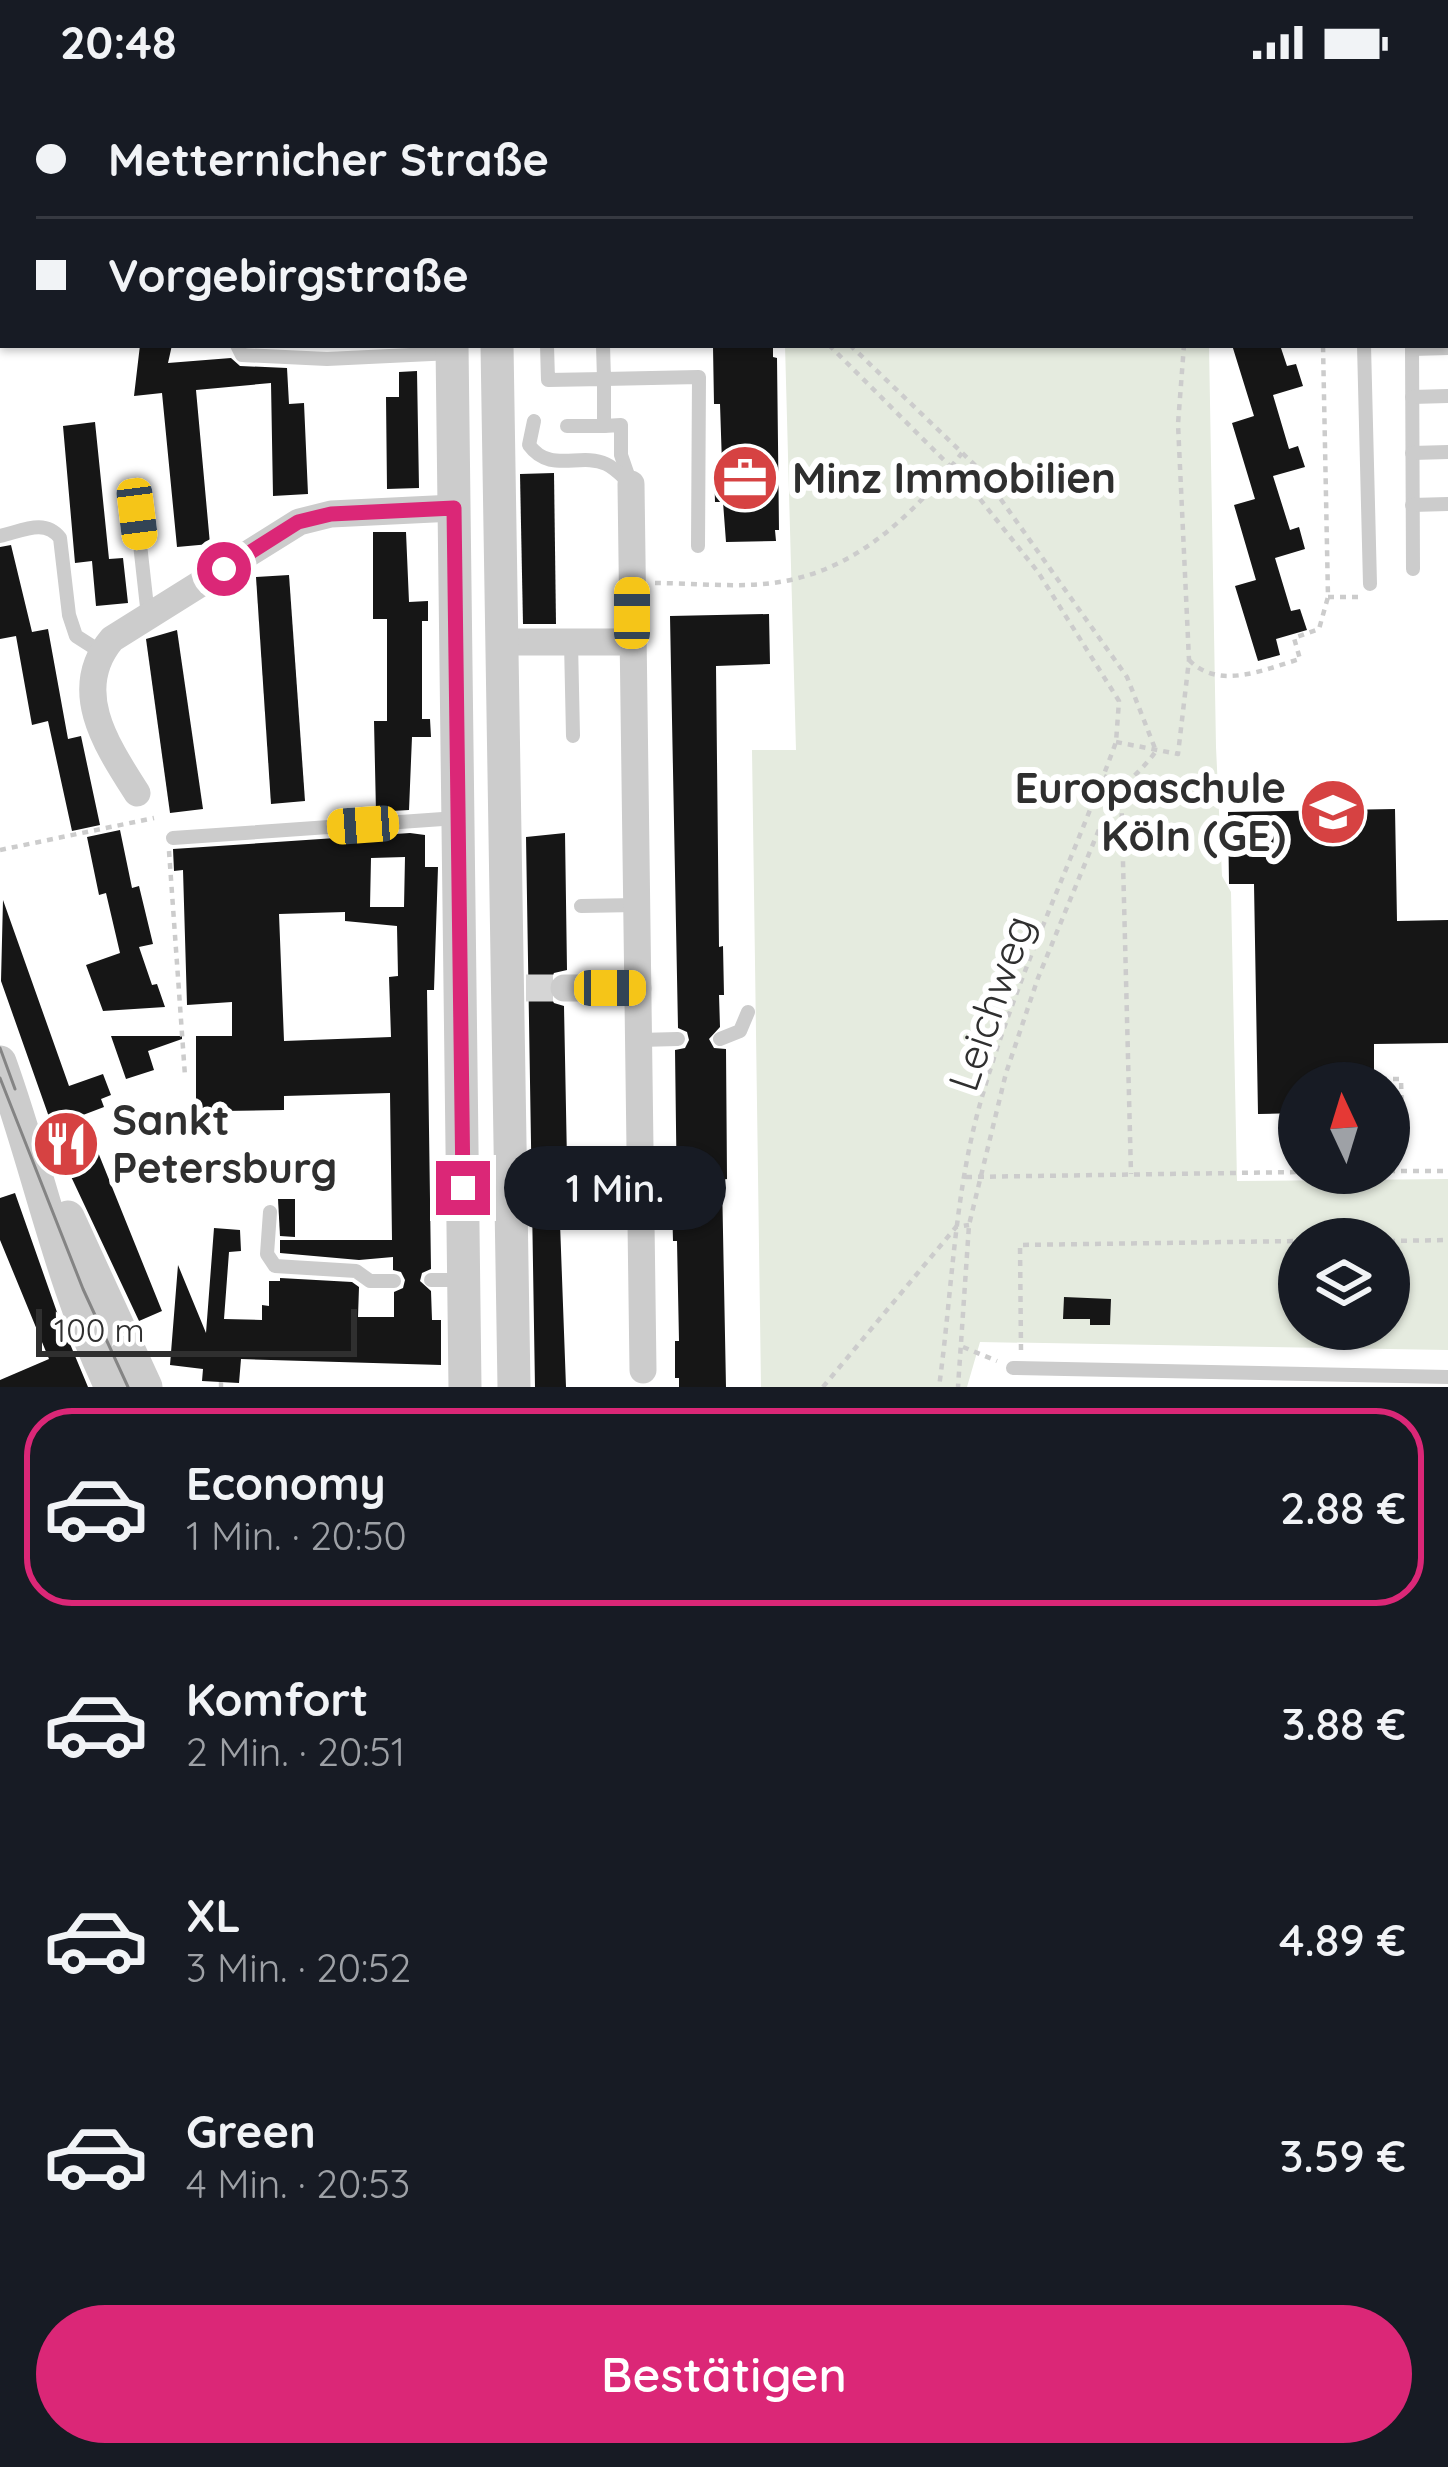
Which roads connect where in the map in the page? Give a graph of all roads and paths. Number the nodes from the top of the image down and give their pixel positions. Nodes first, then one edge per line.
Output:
1 (238, 348) edge
2 (497, 348) edge
3 (547, 348) edge
4 (603, 348) edge
5 (834, 348) edge
6 (853, 348) edge
7 (1184, 348) edge
8 (1323, 348) edge
9 (1364, 348) edge
10 (1412, 348) edge
11 (452, 349) edge
12 (604, 379) junction
13 (1448, 396) edge
14 (1412, 397) junction
15 (534, 421) dead end
16 (604, 426) junction
17 (566, 427) dead end
18 (1448, 452) edge
19 (962, 453) junction
20 (1412, 453) junction
21 (950, 468) junction
22 (632, 484) junction
23 (1448, 504) edge
24 (1412, 505) junction
25 (136, 508) dead end
26 (454, 508) junction
27 (0, 536) edge
28 (698, 545) dead end
29 (1413, 569) dead end
30 (632, 584) junction
31 (1370, 584) joint
32 (1328, 597) junction
33 (148, 616) junction
34 (502, 642) junction
35 (571, 642) junction
36 (632, 642) junction
37 (101, 652) junction
38 (1190, 660) junction
39 (573, 736) dead end
40 (1116, 742) junction
41 (1156, 751) junction
42 (1103, 776) junction
43 (1121, 784) junction
44 (137, 793) joint
45 (505, 814) junction
46 (154, 818) junction
47 (458, 818) junction
48 (171, 839) junction
49 (0, 850) edge
50 (636, 905) junction
51 (581, 906) dead end
52 (564, 988) tunnel mouth
53 (638, 988) junction
54 (748, 1012) dead end
55 (720, 1039) dead end
56 (638, 1040) junction
57 (678, 1040) dead end
58 (0, 1062) edge
59 (184, 1076) dead end
60 (28, 1141) junction
61 (1410, 1171) edge
62 (1448, 1171) edge
63 (1278, 1172) edge
64 (1131, 1174) junction
65 (966, 1177) junction
66 (983, 1177) junction
67 (270, 1211) dead end
68 (969, 1225) junction
69 (956, 1227) junction
70 (1410, 1240) edge
71 (1448, 1240) edge
72 (1278, 1241) edge
73 (394, 1281) dead end
74 (453, 1284) junction
75 (514, 1288) junction
76 (962, 1347) junction
77 (1017, 1368) junction
78 (643, 1370) dead end
79 (1448, 1377) edge
80 (111, 1387) edge
81 (146, 1387) edge
82 (465, 1387) edge
83 (514, 1387) edge
84 (823, 1387) edge
85 (939, 1387) edge
86 (958, 1387) edge

1 - 11 lane
2 - 34 street
3 - 12 lane
4 - 12 lane
5 - 21 path, Leichweg
6 - 19 path
7 - 38 path
8 - 32 path
9 - 31 lane
10 - 14 lane
11 - 26 street
12 - 16 lane
12 - 28 lane
13 - 14 lane
14 - 20 lane
15 - 22 lane
16 - 17 lane
16 - 22 lane
18 - 20 lane
19 - 21 path
19 - 41 path
20 - 24 lane
21 - 30 path
21 - 40 path, Leichweg
22 - 30 street
23 - 24 lane
24 - 29 lane
25 - 33 lane
26 - 33 street
26 - 47 street
27 - 37 lane
30 - 36 street
31 - 32 path
32 - 38 path
33 - 37 street
34 - 35 street
34 - 45 street
35 - 36 street
35 - 39 lane
36 - 50 street
37 - 44 street
38 - 41 path, Leichweg
40 - 41 path
40 - 42 path, Leichweg
41 - 43 path, Leichweg
42 - 43 path
42 - 65 path, Leichweg
43 - 64 path
43 - 66 path, Leichweg
44 - 46 path
45 - 47 street
45 - 75 street
46 - 48 path
46 - 49 path
47 - 48 lane
47 - 74 street
48 - 59 path
50 - 51 lane
50 - 53 street
52 - 53 street
53 - 56 street
54 - 55 lane
56 - 57 lane
56 - 78 street
58 - 60 street
60 - 80 street
60 - 81 street
61 - 62 path
63 - 64 path
64 - 66 path
65 - 66 path
65 - 69 path, Leichweg
66 - 68 path, Leichweg
67 - 73 lane
68 - 69 path
68 - 76 path, Leichweg
69 - 84 path
69 - 85 path, Leichweg
70 - 71 path
72 - 77 path
74 - 75 street
74 - 82 street
75 - 83 street
76 - 77 path
76 - 86 path, Leichweg
77 - 79 lane

